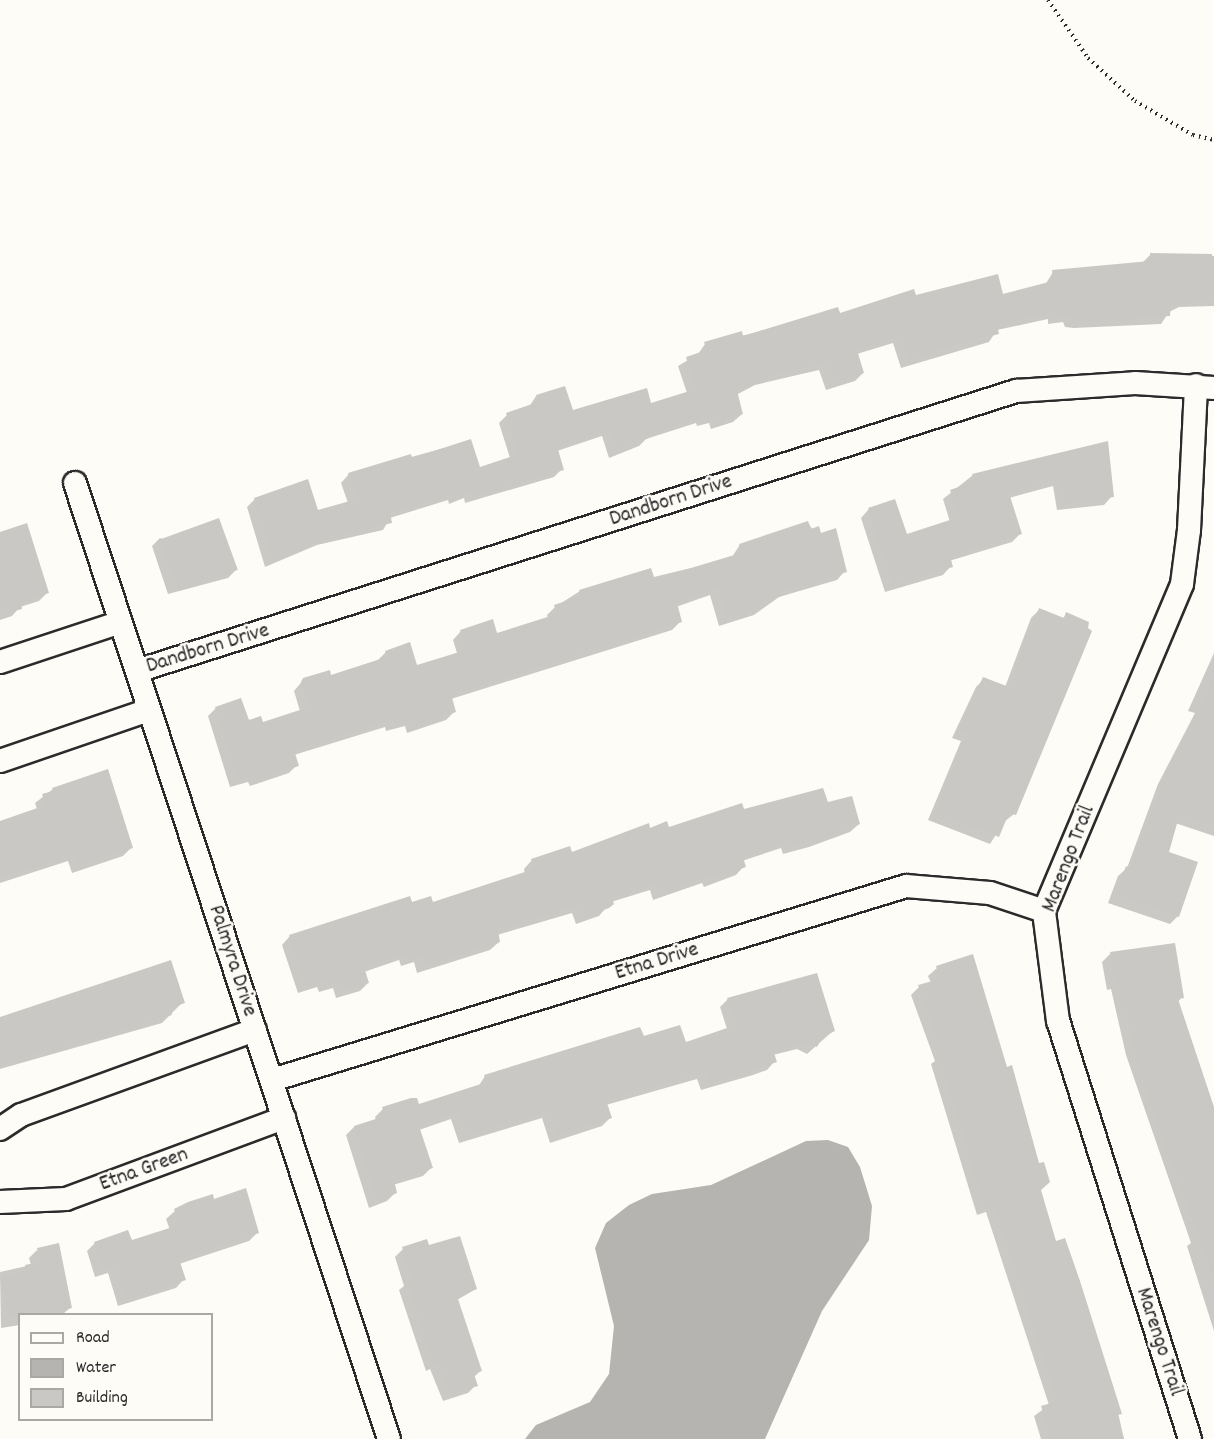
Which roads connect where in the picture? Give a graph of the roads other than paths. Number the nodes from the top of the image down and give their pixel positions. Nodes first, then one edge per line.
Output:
1 (1205, 387) edge
2 (75, 483) dead end
3 (121, 622) junction
4 (0, 662) edge
5 (137, 672) junction
6 (149, 711) junction
7 (0, 761) edge
8 (1044, 911) junction
9 (255, 1030) junction
10 (272, 1080) junction
11 (285, 1118) junction
12 (0, 1129) edge
13 (0, 1202) edge
14 (389, 1439) edge
15 (1190, 1439) edge

1 - 5 street, Dandborn Drive
1 - 8 street, Marengo Trail
2 - 3 street, Palmyra Drive
3 - 4 street
3 - 5 street, Palmyra Drive
5 - 6 street, Palmyra Drive
6 - 7 street
6 - 9 street, Palmyra Drive
8 - 10 street, Etna Drive
8 - 15 street, Marengo Trail
9 - 10 street, Palmyra Drive
9 - 12 street
10 - 11 street, Palmyra Drive
11 - 13 street, Etna Green
11 - 14 street, Palmyra Drive

